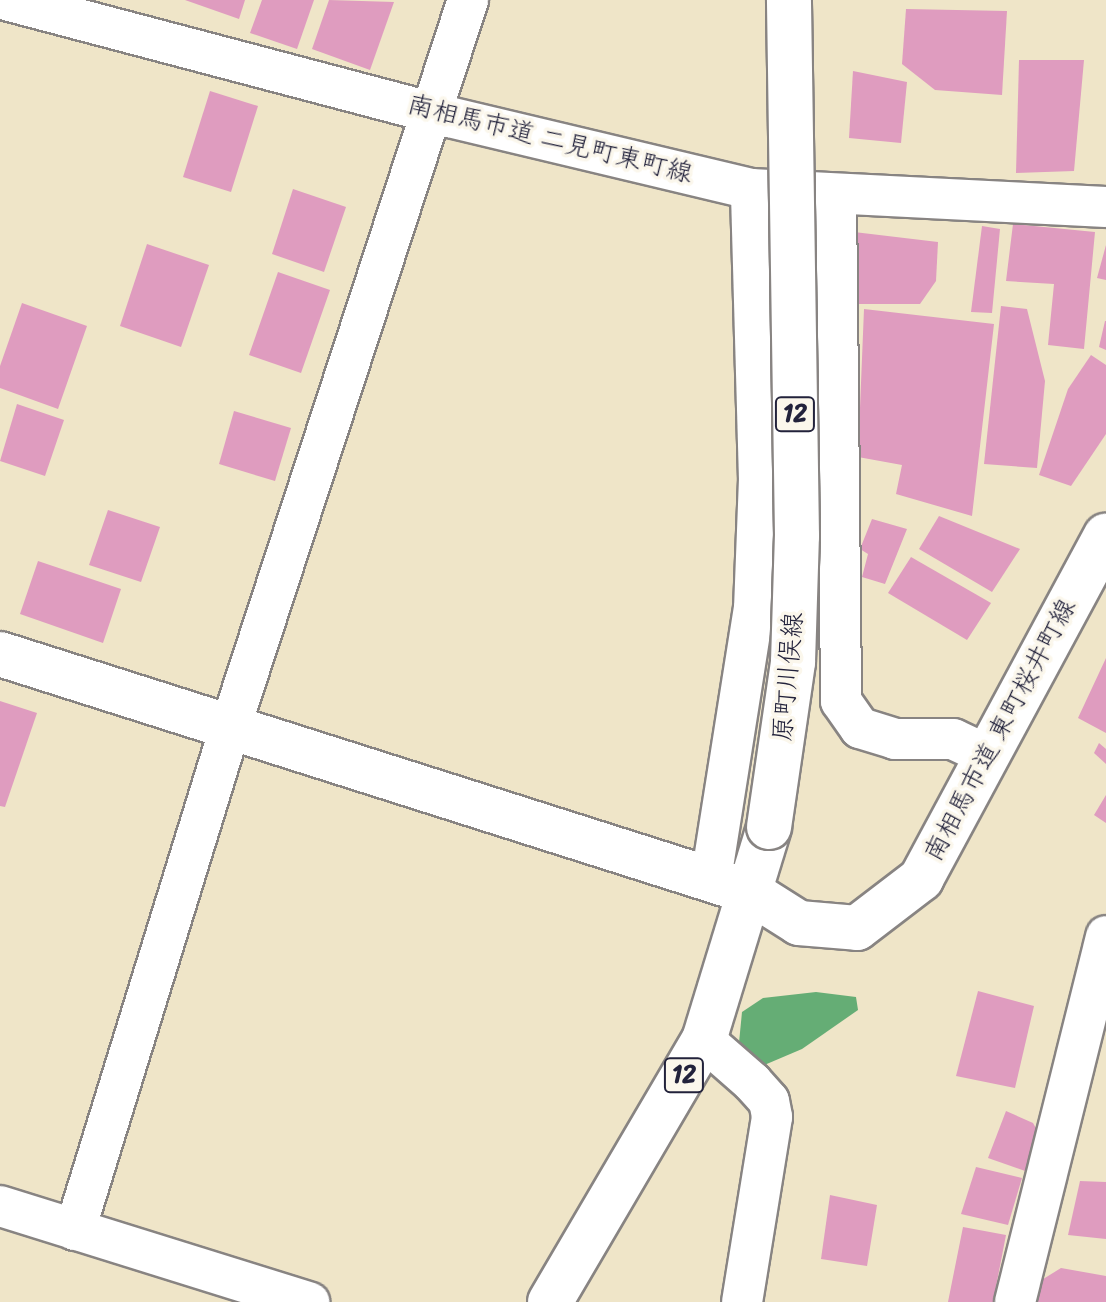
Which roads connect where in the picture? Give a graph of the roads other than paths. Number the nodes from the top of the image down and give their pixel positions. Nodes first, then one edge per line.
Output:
1 (6, 0) edge
2 (468, 0) edge
3 (773, 0) edge
4 (789, 0) edge
5 (808, 0) edge
6 (433, 112) junction
7 (793, 191) junction
8 (1106, 207) edge
9 (1106, 536) edge
10 (0, 654) edge
11 (230, 728) junction
12 (987, 755) junction
13 (730, 886) junction
14 (1106, 936) edge
15 (1098, 999) edge
16 (704, 1040) junction
17 (0, 1206) edge
18 (75, 1230) junction
19 (309, 1302) edge
20 (550, 1302) edge
21 (742, 1302) edge
22 (1015, 1302) edge

1 - 6 street, 南相馬市道 二見町東町線
2 - 6 street
3 - 7 street
4 - 13 main road, 原町川俣線 / 12, bridge
5 - 7 street
6 - 7 street, 南相馬市道 二見町東町線
6 - 11 street
7 - 8 street, 南相馬市道 二見町東町線
7 - 12 street
7 - 13 street
9 - 12 main road, 南相馬市道 東町桜井町線
10 - 11 main road, 南相馬市道 東町桜井町線
11 - 13 main road, 南相馬市道 東町桜井町線
11 - 18 street
12 - 13 main road, 南相馬市道 東町桜井町線
13 - 16 main road, 原町川俣線 / 12
14 - 15 street
15 - 22 street
16 - 20 main road, 原町川俣線 / 12
16 - 21 street
17 - 18 street
18 - 19 street

